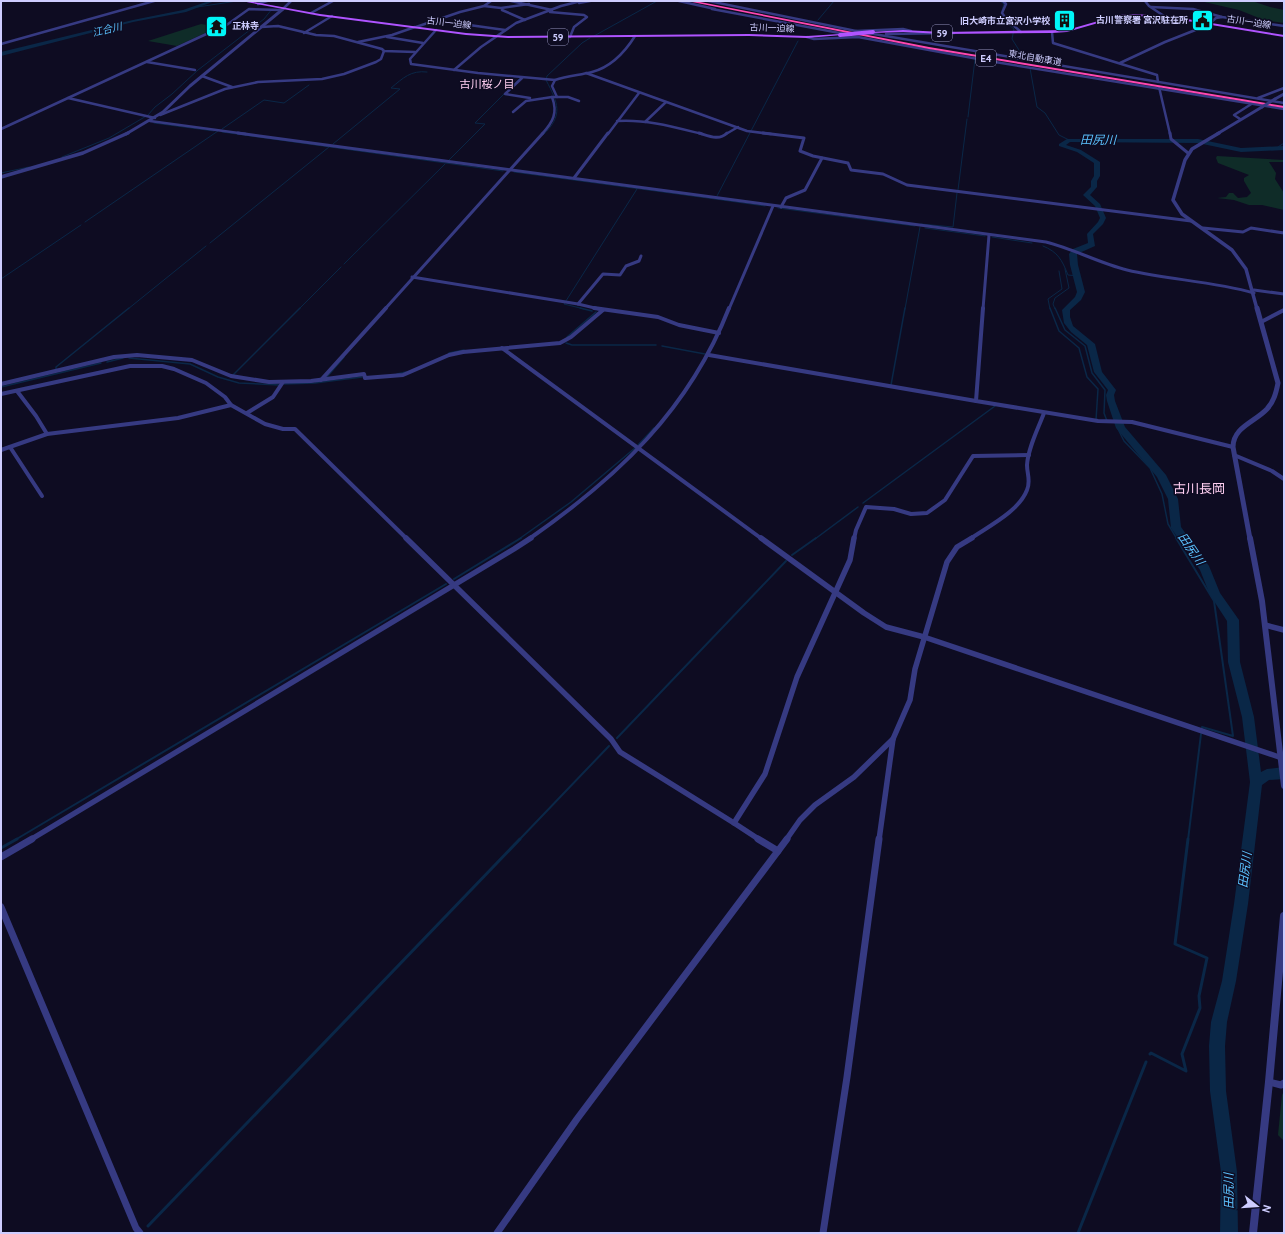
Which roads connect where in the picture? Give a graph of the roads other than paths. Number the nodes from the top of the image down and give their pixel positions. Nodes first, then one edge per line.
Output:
1 (154, 1) edge
2 (243, 1) edge
3 (267, 1) edge
4 (292, 1) edge
5 (333, 1) edge
6 (491, 1) edge
7 (511, 1) edge
8 (574, 1) edge
9 (581, 1) edge
10 (590, 1) edge
11 (679, 1) edge
12 (682, 1) edge
13 (699, 1) edge
14 (709, 1) edge
15 (1003, 1) edge
16 (1145, 1) edge
17 (692, 2) edge
18 (258, 4) junction
19 (529, 4) junction
20 (730, 5) junction
21 (484, 6) junction
22 (559, 7) junction
23 (1151, 7) junction
24 (279, 9) junction
25 (501, 9) junction
26 (712, 9) junction
27 (552, 10) junction
28 (548, 12) junction
29 (311, 13) junction
30 (770, 14) junction
31 (332, 16) junction
32 (1164, 16) junction
33 (1222, 17) junction
34 (765, 19) junction
35 (525, 20) junction
36 (462, 24) dead end
37 (1208, 24) junction
38 (1284, 26) edge
39 (261, 27) junction
40 (415, 27) junction
41 (436, 30) junction
42 (505, 30) junction
43 (856, 31) junction
44 (911, 31) junction
45 (1016, 32) junction
46 (1052, 32) junction
47 (304, 33) junction
48 (957, 33) junction
49 (877, 34) junction
50 (384, 36) junction
51 (635, 36) junction
52 (1284, 36) edge
53 (497, 37) junction
54 (570, 37) junction
55 (807, 37) junction
56 (858, 37) junction
57 (358, 42) junction
58 (423, 43) junction
59 (1, 44) edge
60 (384, 51) junction
61 (415, 52) junction
62 (146, 62) junction
63 (1120, 63) junction
64 (195, 70) dead end
65 (454, 70) junction
66 (586, 73) junction
67 (202, 76) junction
68 (522, 78) junction
69 (555, 80) junction
70 (1158, 81) junction
71 (233, 87) junction
72 (1159, 88) junction
73 (1284, 88) edge
74 (639, 93) junction
75 (1284, 94) edge
76 (554, 97) junction
77 (68, 98) junction
78 (530, 98) junction
79 (1258, 98) junction
80 (579, 101) dead end
81 (666, 102) junction
82 (1253, 103) junction
83 (1284, 105) edge
84 (513, 112) dead end
85 (160, 115) junction
86 (150, 119) junction
87 (1240, 120) junction
88 (617, 121) junction
89 (645, 122) junction
90 (738, 127) junction
91 (1, 129) edge
92 (1188, 153) junction
93 (822, 158) junction
94 (509, 169) junction
95 (1, 177) edge
96 (574, 178) junction
97 (773, 206) junction
98 (781, 207) junction
99 (1191, 221) junction
100 (1203, 228) junction
101 (1284, 233) edge
102 (989, 235) junction
103 (641, 256) dead end
104 (413, 278) junction
105 (1254, 292) junction
106 (1284, 294) edge
107 (578, 304) junction
108 (603, 310) junction
109 (1284, 310) edge
110 (1261, 322) junction
111 (719, 333) junction
112 (502, 348) junction
113 (709, 355) junction
114 (104, 360) junction
115 (103, 371) junction
116 (321, 380) junction
117 (283, 382) junction
118 (1, 384) edge
119 (16, 391) junction
120 (1, 394) edge
121 (976, 401) junction
122 (232, 405) junction
123 (247, 413) junction
124 (1044, 413) junction
125 (47, 434) junction
126 (10, 447) junction
127 (1233, 447) junction
128 (638, 449) junction
129 (1, 450) edge
130 (1029, 455) junction
131 (1234, 455) junction
132 (1284, 479) edge
133 (42, 496) dead end
134 (454, 585) junction
135 (837, 592) junction
136 (1265, 625) junction
137 (1284, 630) edge
138 (924, 637) junction
139 (894, 739) junction
140 (1281, 753) edge
141 (1282, 766) edge
142 (1284, 786) edge
143 (734, 823) junction
144 (778, 851) junction
145 (1, 856) edge
146 (1, 907) edge
147 (1284, 916) edge
148 (1269, 1082) junction
149 (1284, 1084) edge
150 (140, 1233) edge
151 (496, 1233) edge
152 (823, 1233) edge
153 (1253, 1233) edge

1 - 59 street
2 - 18 main road, 59
3 - 18 street
4 - 24 street
5 - 29 street
6 - 21 street
7 - 19 street
8 - 22 street
9 - 22 street
10 - 22 street
11 - 26 street
12 - 17 street
13 - 83 highway, 東北自動車道 / E4
14 - 20 street
15 - 45 street
16 - 23 street
17 - 83 highway, 東北自動車道 / E4
18 - 24 main road, 古川一迫線 / 59
19 - 25 street
19 - 27 street
20 - 30 street
20 - 30 street
21 - 25 street
21 - 40 street
22 - 27 street
23 - 32 street
23 - 33 street
24 - 29 main road, 古川一迫線 / 59
24 - 39 street
24 - 62 street
25 - 35 street
26 - 34 street
26 - 34 street
27 - 28 street
28 - 35 street
28 - 54 street
29 - 31 main road, 古川一迫線 / 59
30 - 43 street
31 - 40 main road, 古川一迫線 / 59
31 - 47 street
32 - 37 main road, 古川一迫線 / 59
32 - 46 main road, 古川一迫線 / 59
33 - 37 street
33 - 38 street
34 - 56 street
35 - 42 street
36 - 42 street
37 - 52 main road, 古川一迫線 / 59
37 - 63 street
39 - 47 street
39 - 67 street
40 - 41 main road, 古川一迫線 / 59
40 - 50 street
41 - 53 main road, 古川一迫線 / 59
41 - 58 street
42 - 53 street
43 - 44 street
43 - 49 street
44 - 48 main road, 古川一迫線 / 59
44 - 55 main road, 古川一迫線 / 59, bridge
45 - 46 main road, 古川一迫線 / 59
45 - 48 main road, 古川一迫線 / 59
46 - 63 street
47 - 57 street
48 - 49 street
49 - 70 street
50 - 57 street
50 - 58 street
51 - 54 main road, 古川一迫線 / 59
51 - 55 main road, 古川一迫線 / 59
51 - 66 street
53 - 54 main road, 古川一迫線 / 59
53 - 65 street
55 - 56 street
56 - 72 street
57 - 60 street
58 - 61 street
60 - 61 street
60 - 71 street
61 - 65 street
62 - 64 street
62 - 77 street
63 - 70 street
65 - 68 street
66 - 69 street
66 - 74 street
67 - 71 street
67 - 85 street
68 - 69 street
68 - 78 street
69 - 76 street
70 - 79 street
71 - 85 street
72 - 82 street
72 - 92 street
73 - 79 street
74 - 81 street
74 - 88 street
75 - 87 street, bridge
76 - 78 street
76 - 80 street
76 - 94 street
77 - 86 street
77 - 91 street
78 - 84 street
79 - 83 street
81 - 89 street
81 - 90 street
82 - 83 street
82 - 87 street
85 - 86 street
86 - 94 street
86 - 95 street
87 - 92 street
88 - 89 street
88 - 96 street
89 - 90 street
90 - 93 street
92 - 99 street
93 - 98 street
93 - 99 street
94 - 96 street
94 - 104 street
96 - 97 street
97 - 98 street
97 - 111 street
98 - 102 street
99 - 100 street
100 - 101 street
100 - 105 street
102 - 105 street
102 - 121 street
103 - 107 street
104 - 107 street
104 - 116 street
105 - 106 street
105 - 110 street
107 - 108 street
108 - 111 street
108 - 112 street
109 - 110 street
110 - 127 street
111 - 113 street
112 - 116 street
112 - 128 street
113 - 121 street
113 - 128 street
114 - 115 street
114 - 117 street
114 - 118 street
115 - 119 street
115 - 122 street
116 - 117 street
117 - 123 street
119 - 120 street
119 - 125 street
121 - 124 street
122 - 123 street
122 - 125 street
123 - 134 street
124 - 127 street
124 - 130 street
125 - 126 street
126 - 129 street
126 - 133 street
127 - 131 street
128 - 134 street
128 - 135 street
130 - 135 street
130 - 138 street
131 - 132 street
131 - 136 street
134 - 143 street
134 - 145 street
135 - 138 street
135 - 143 street
136 - 137 street
136 - 140 street
138 - 139 street
138 - 140 street
139 - 144 street
139 - 152 street
140 - 141 street
141 - 142 street
143 - 144 street
144 - 151 street
146 - 150 street
147 - 148 street
148 - 149 street
148 - 153 street

